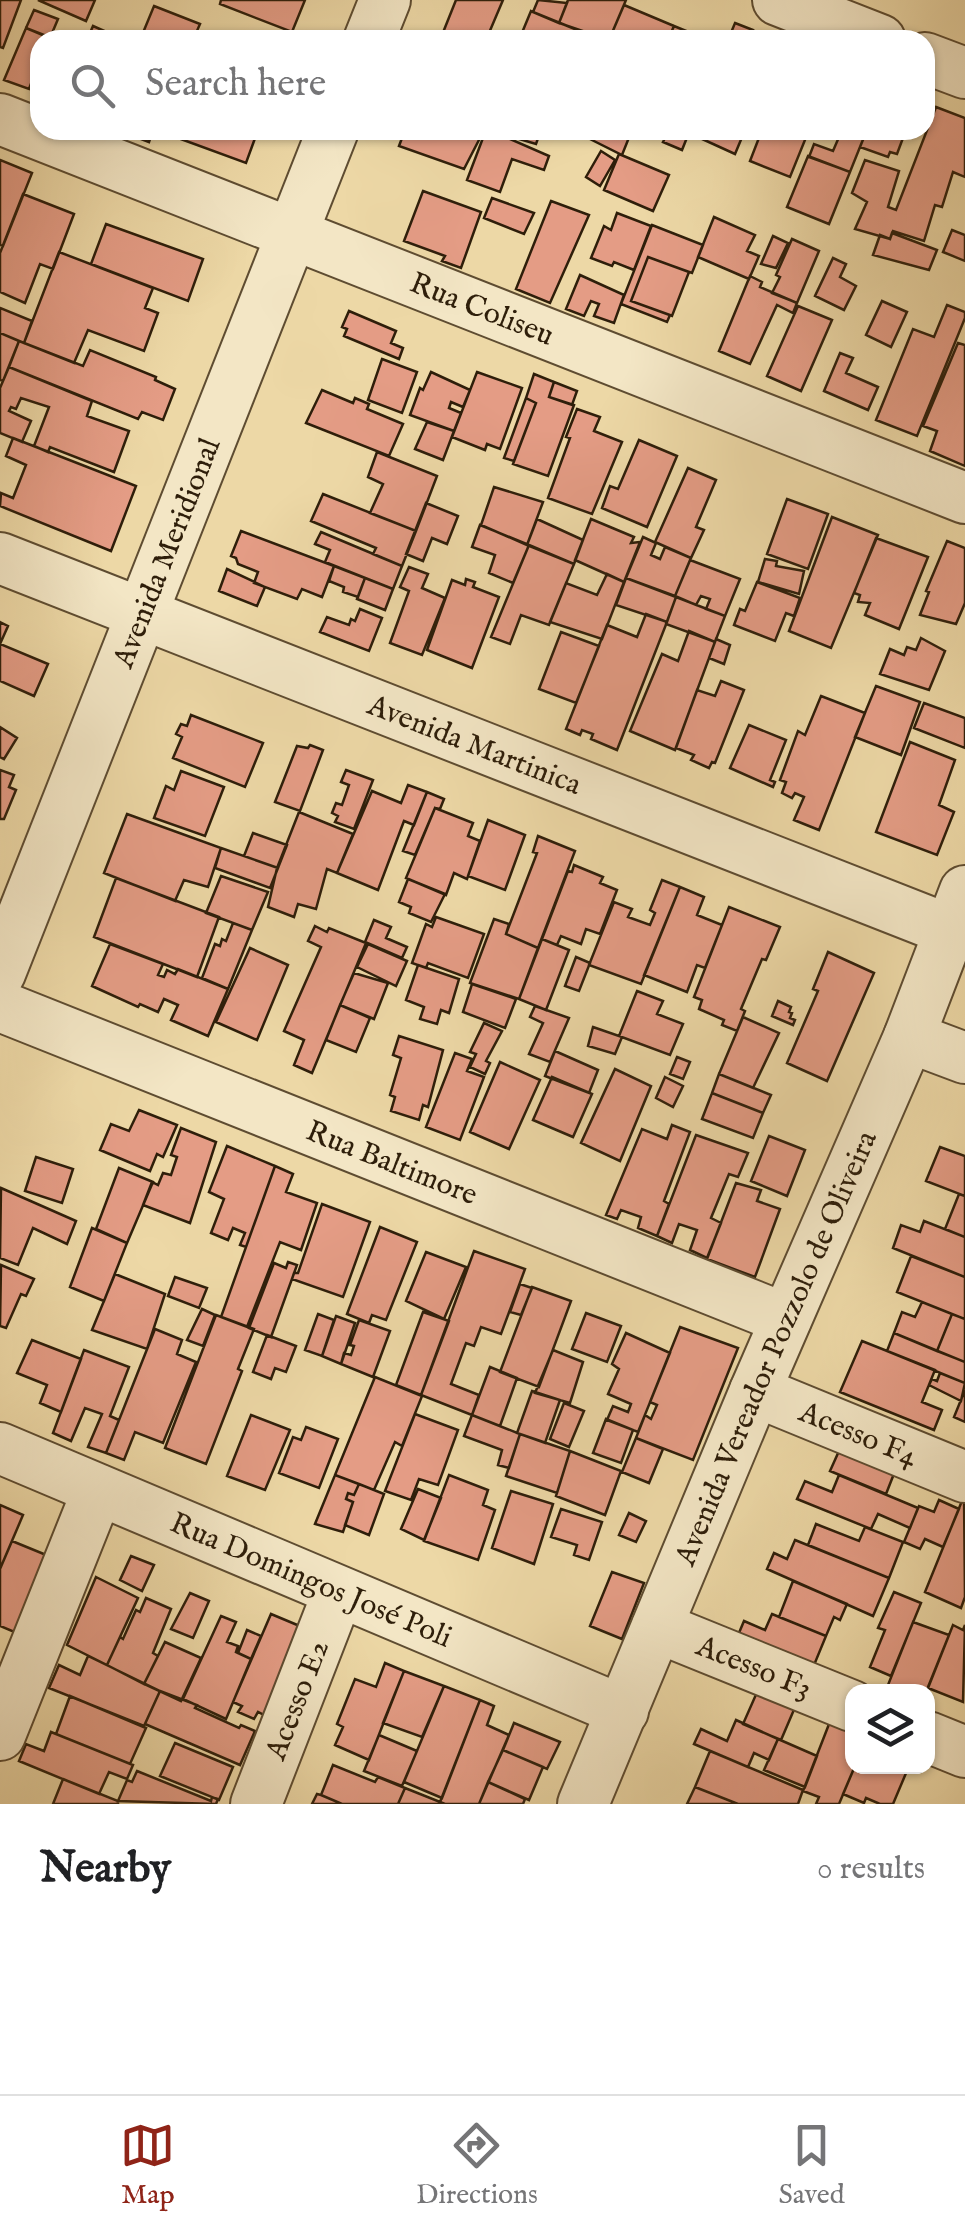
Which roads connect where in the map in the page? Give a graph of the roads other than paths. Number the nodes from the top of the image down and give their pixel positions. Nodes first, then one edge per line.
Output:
1 (385, 0) edge
2 (778, 0) edge
3 (373, 30) edge
4 (854, 30) edge
5 (935, 62) edge
6 (965, 73) edge
7 (0, 118) edge
8 (30, 130) edge
9 (57, 140) edge
10 (329, 140) edge
11 (293, 231) junction
12 (965, 498) edge
13 (0, 558) edge
14 (140, 614) junction
15 (957, 911) edge
16 (0, 974) edge
17 (0, 1006) edge
18 (909, 1037) junction
19 (965, 1058) edge
20 (786, 1318) junction
21 (754, 1391) junction
22 (0, 1448) edge
23 (965, 1477) edge
24 (98, 1490) junction
25 (338, 1593) junction
26 (657, 1627) junction
27 (845, 1703) edge
28 (622, 1710) junction
29 (0, 1735) edge
30 (935, 1740) edge
31 (965, 1752) edge
32 (256, 1804) edge
33 (584, 1804) edge

1 - 3 street
2 - 4 street
5 - 6 street
7 - 8 street, Rua Coliseu
9 - 11 street, Rua Coliseu
10 - 11 street, Avenida Meridional
11 - 12 street, Rua Coliseu
11 - 14 street, Avenida Meridional
13 - 14 street, Avenida Martinica
14 - 15 street, Avenida Martinica
14 - 16 street, Avenida Meridional
15 - 18 street, Avenida Vereador Pozzolo de Oliveira
17 - 20 street, Rua Baltimore
18 - 19 street
18 - 20 street, Avenida Vereador Pozzolo de Oliveira
20 - 21 street, Avenida Vereador Pozzolo de Oliveira
21 - 23 street, Acesso F4
21 - 26 street, Avenida Vereador Pozzolo de Oliveira
22 - 24 street, Rua Domingos José Poli
24 - 25 street, Rua Domingos José Poli
24 - 29 street
25 - 28 street, Rua Domingos José Poli
25 - 32 street, Acesso E2
26 - 27 street, Acesso F3
26 - 28 street, Avenida Vereador Pozzolo de Oliveira
28 - 33 street, Avenida Vereador Pozzolo de Oliveira
30 - 31 street

